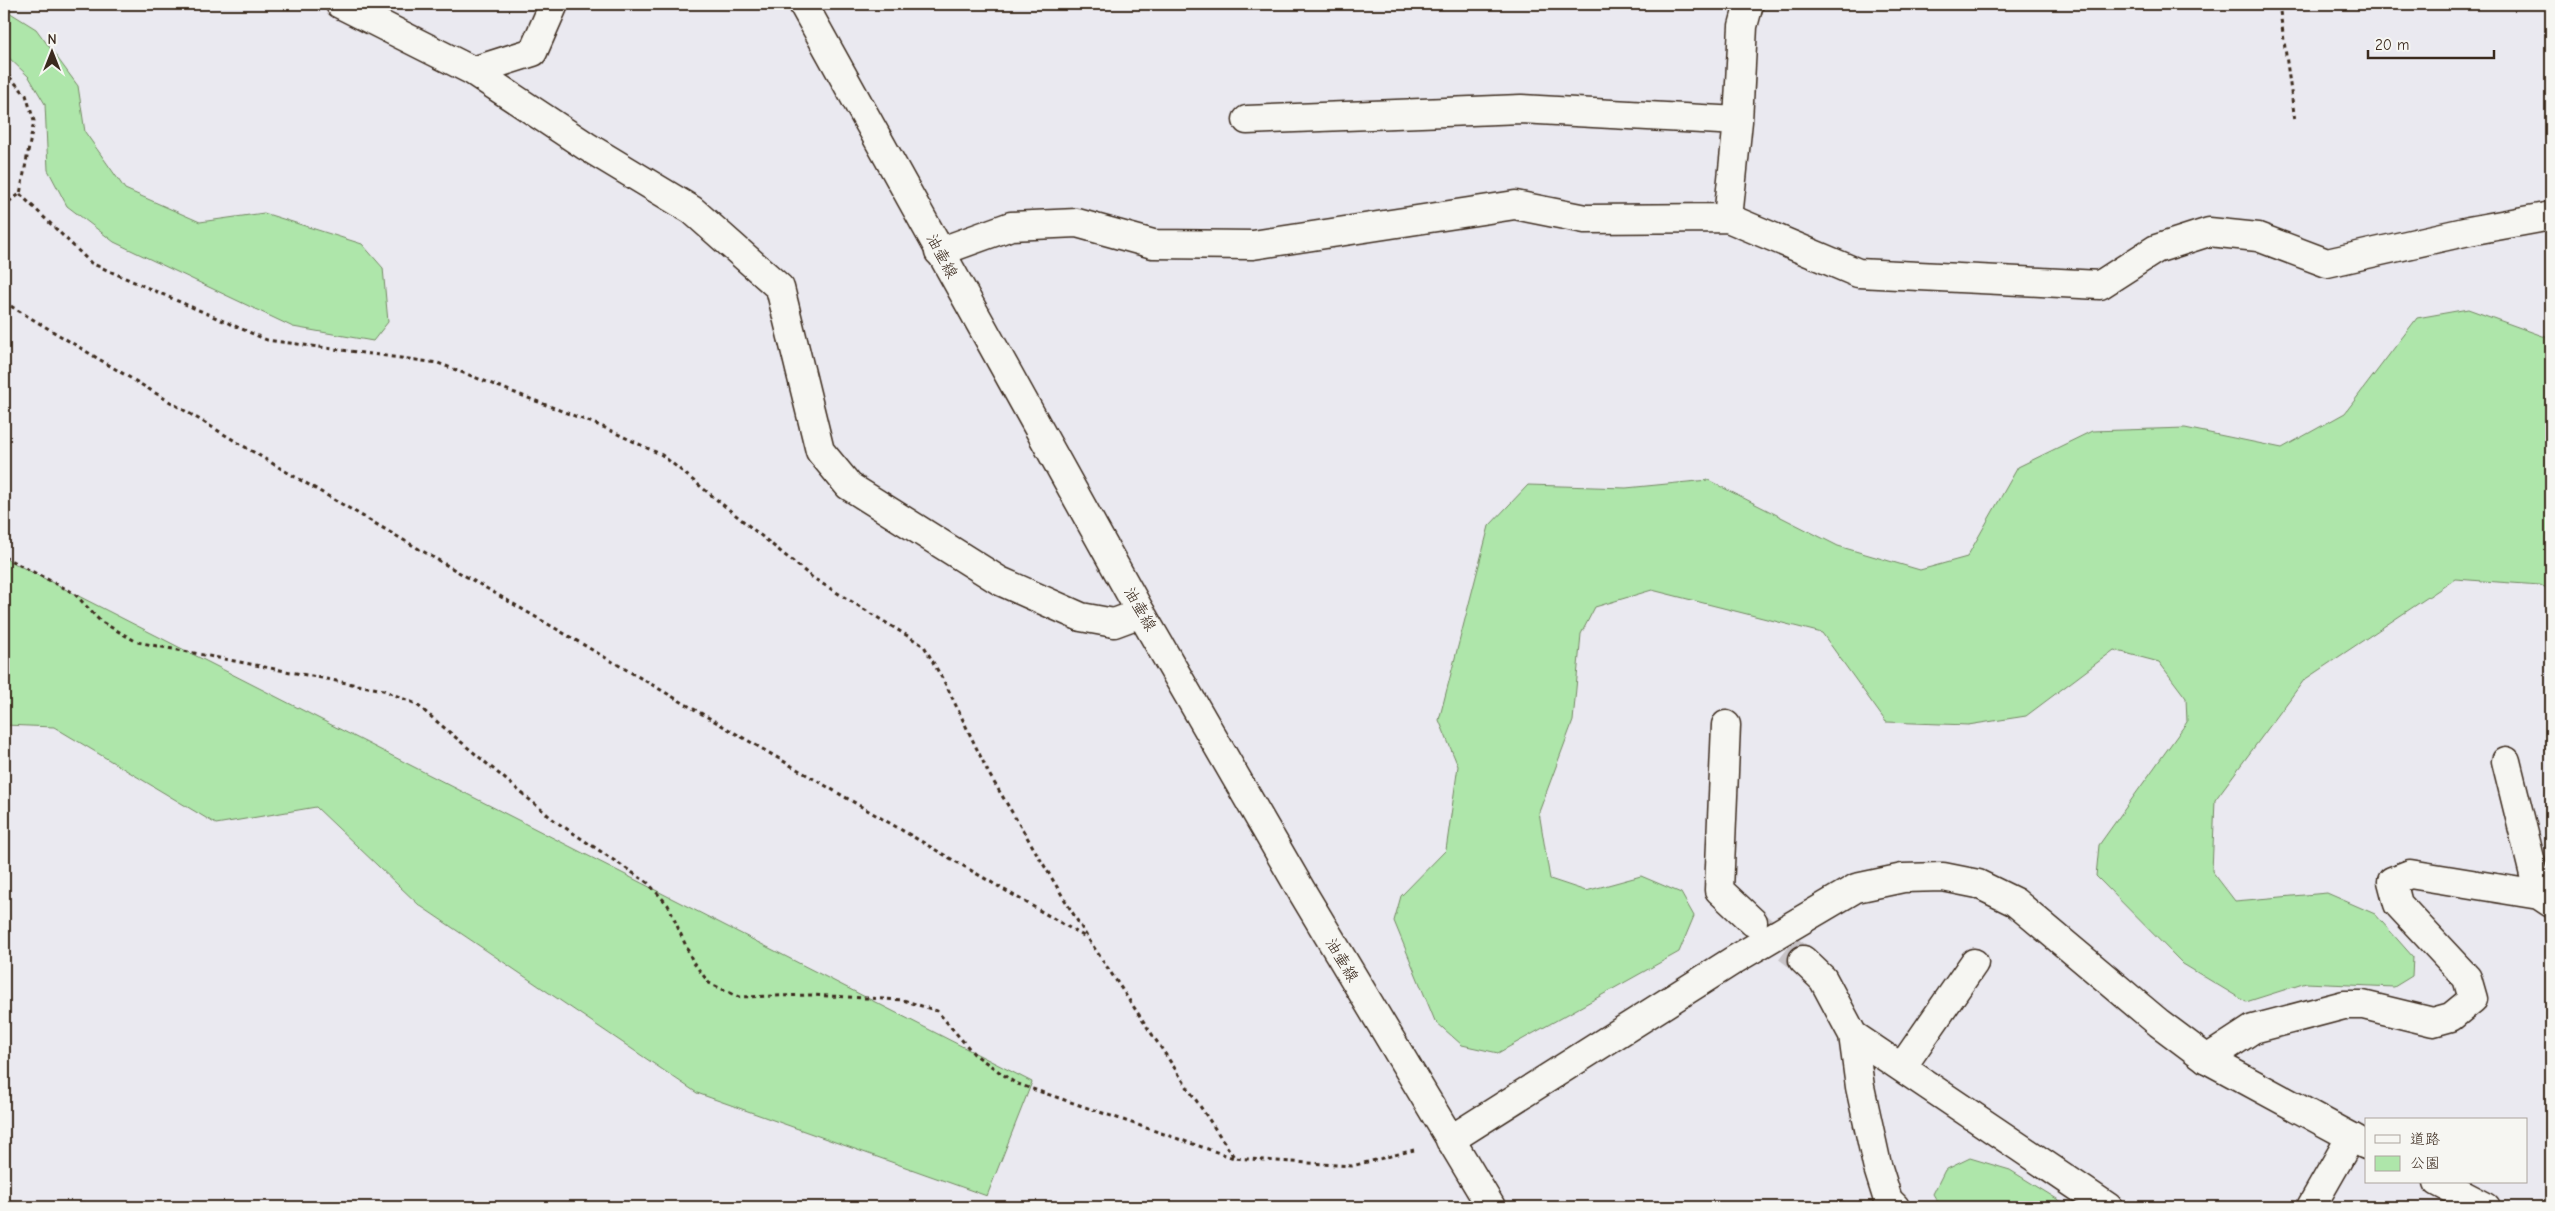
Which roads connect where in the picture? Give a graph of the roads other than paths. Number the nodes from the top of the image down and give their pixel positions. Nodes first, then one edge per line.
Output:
1 (340, 4) edge
2 (554, 4) edge
3 (803, 4) edge
4 (1749, 4) edge
5 (473, 71) junction
6 (1247, 120) dead end
7 (1738, 121) junction
8 (2551, 216) edge
9 (1728, 218) junction
10 (939, 252) junction
11 (1141, 613) junction
12 (1726, 725) dead end
13 (2506, 761) dead end
14 (2545, 899) edge
15 (1753, 922) tunnel mouth
16 (1803, 960) tunnel mouth
17 (1974, 963) dead end
18 (1853, 1035) junction
19 (2207, 1059) junction
20 (1902, 1067) junction
21 (1450, 1140) junction
22 (2359, 1141) edge
23 (2442, 1184) edge
24 (1491, 1207) edge
25 (1895, 1207) edge
26 (2108, 1207) edge
27 (2311, 1207) edge
28 (2486, 1207) edge

1 - 5 street
2 - 5 street
3 - 10 street, 油壷線
4 - 7 street
5 - 11 street
6 - 7 street
7 - 9 street
8 - 9 street
9 - 10 street
10 - 11 street, 油壷線
11 - 21 street, 油壷線
12 - 15 street
13 - 14 street
14 - 19 street
16 - 18 street
17 - 20 street
18 - 20 street
18 - 25 street
19 - 21 street
19 - 22 street
20 - 26 street
21 - 24 street, 油壷線
22 - 27 street
23 - 28 street

